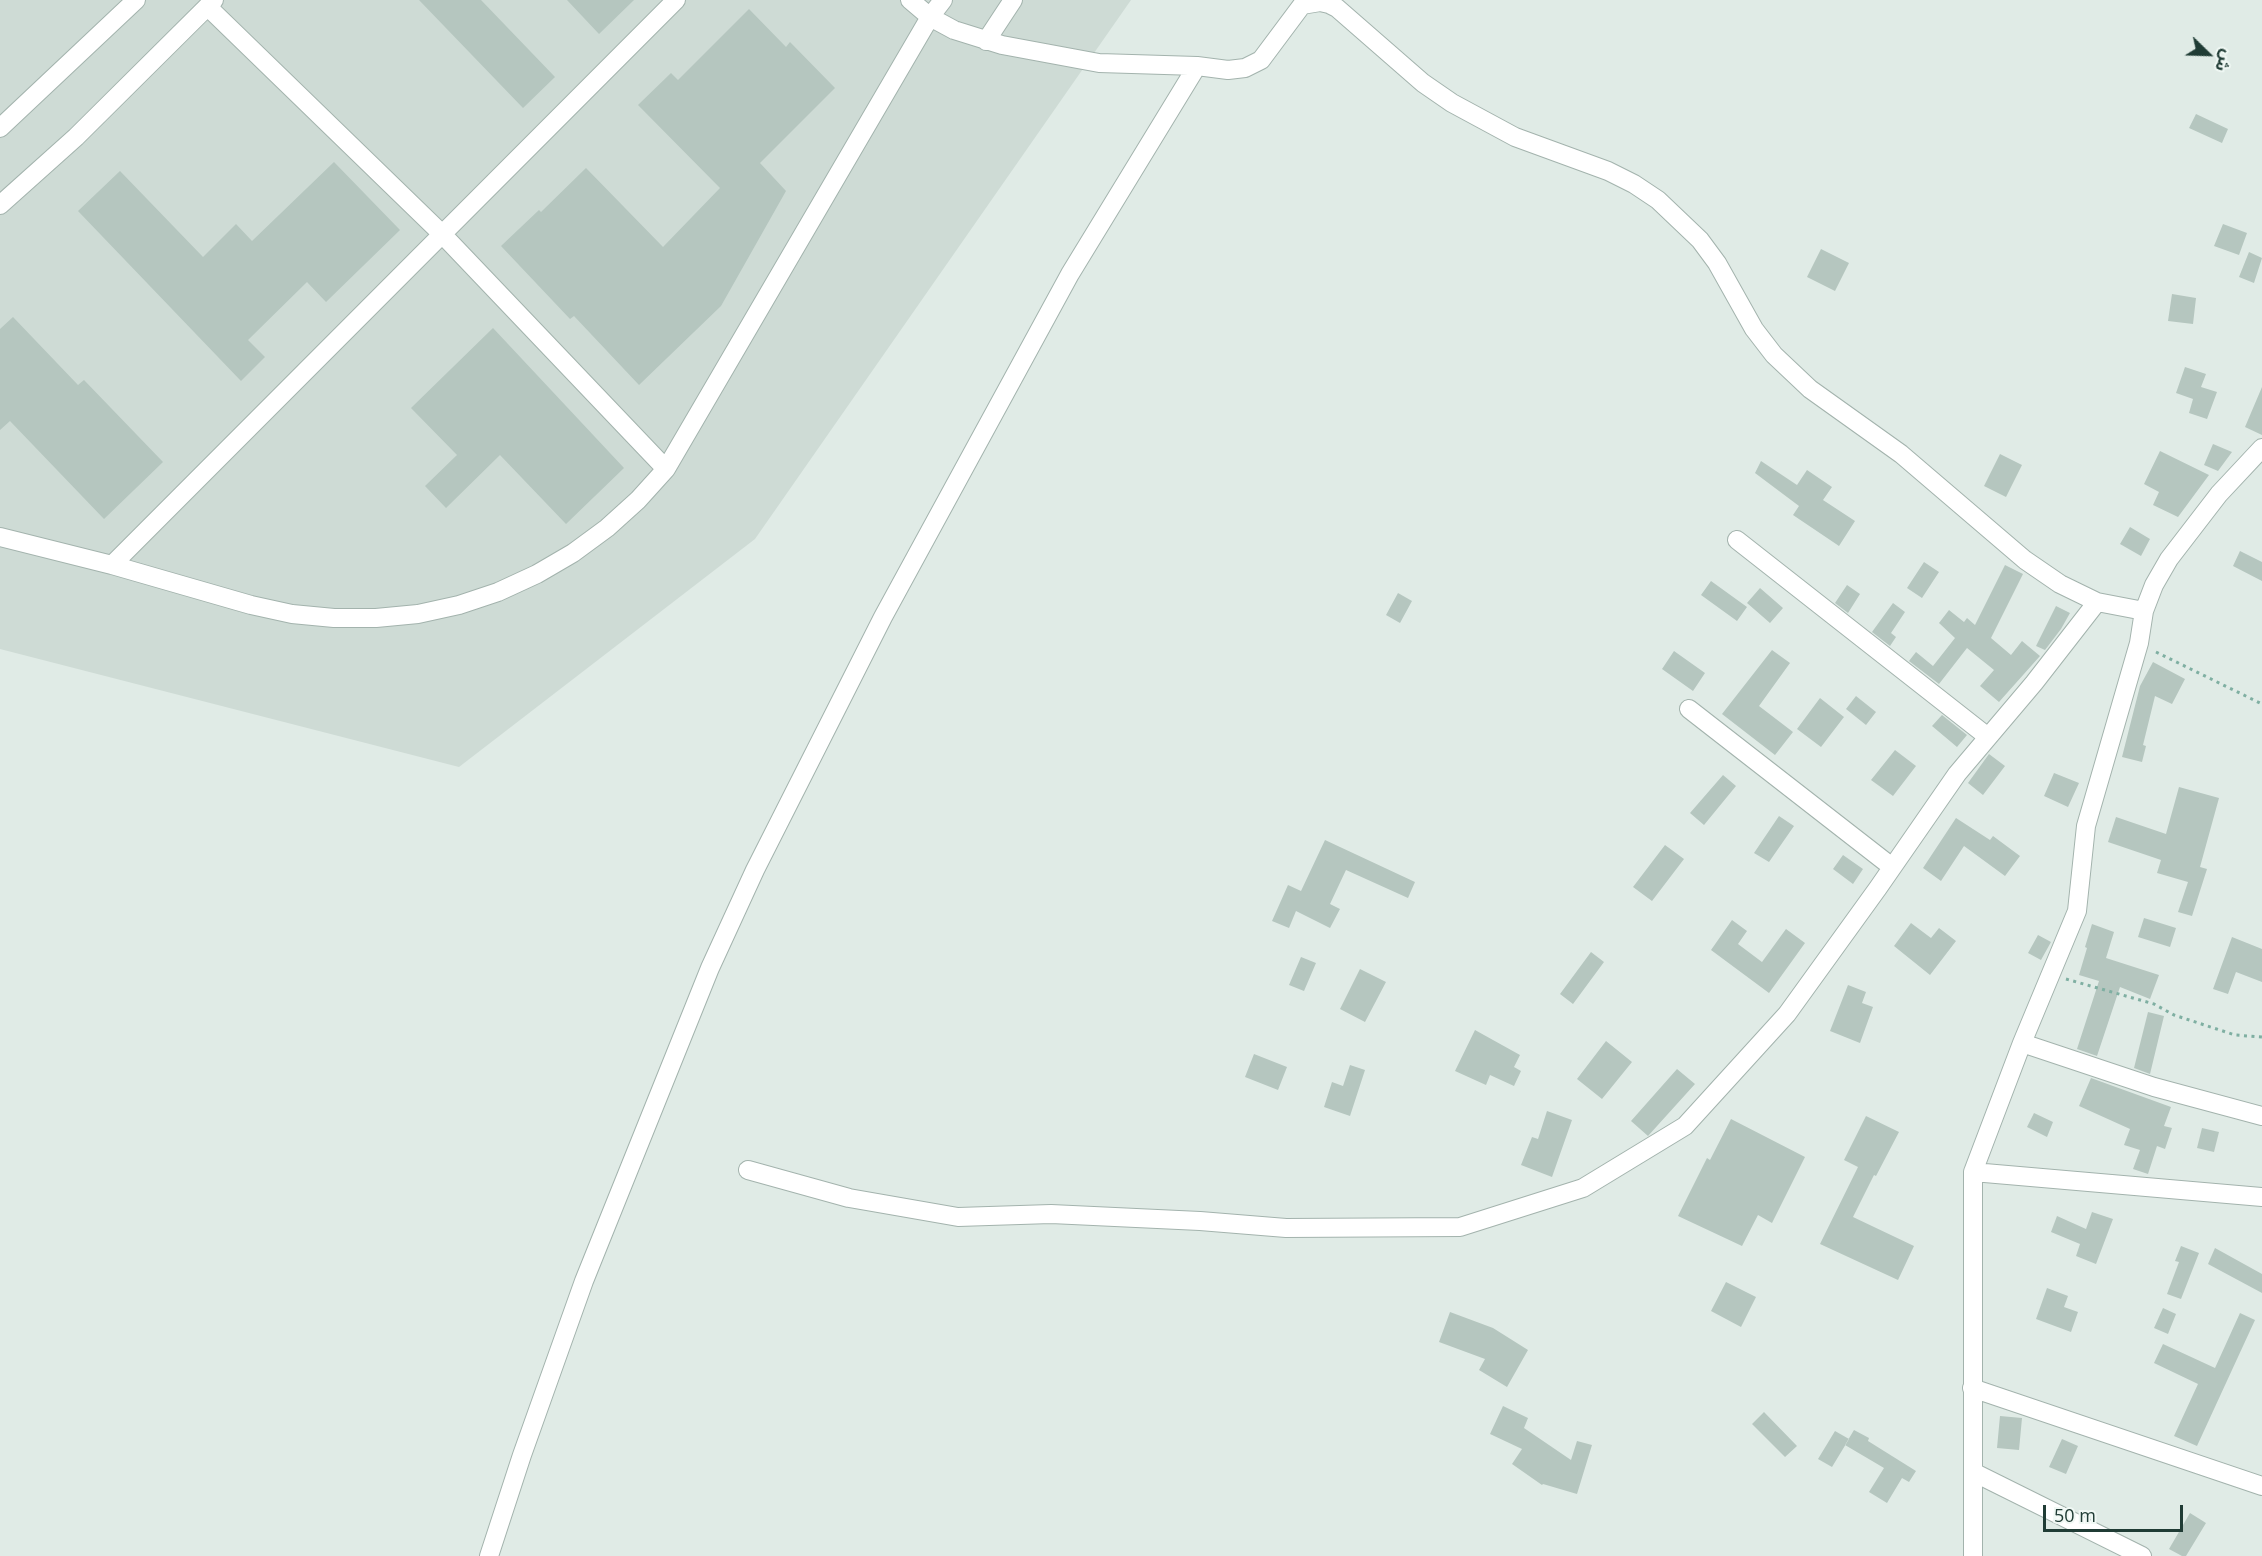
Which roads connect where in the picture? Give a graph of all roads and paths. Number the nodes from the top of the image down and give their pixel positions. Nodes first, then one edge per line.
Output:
1 (136, 0) edge
2 (676, 0) edge
3 (910, 0) edge
4 (943, 0) edge
5 (1014, 0) edge
6 (211, 3) edge
7 (930, 17) junction
8 (986, 41) junction
9 (1197, 66) junction
10 (0, 128) edge
11 (0, 205) edge
12 (443, 235) junction
13 (2262, 448) edge
14 (666, 469) junction
15 (0, 537) edge
16 (1737, 540) dead end
17 (112, 565) junction
18 (2097, 602) junction
19 (2144, 611) junction
20 (2139, 644) junction
21 (2262, 704) edge
22 (1689, 709) dead end
23 (1988, 737) junction
24 (1893, 867) junction
25 (2051, 975) junction
26 (2262, 1037) edge
27 (2022, 1042) junction
28 (2262, 1116) edge
29 (748, 1170) dead end
30 (1973, 1173) junction
31 (2262, 1197) edge
32 (1972, 1388) junction
33 (1972, 1472) junction
34 (2262, 1486) edge
35 (489, 1556) edge
36 (1973, 1556) edge
37 (2142, 1556) edge

1 - 10 street
2 - 12 street
3 - 7 street
4 - 7 street
5 - 8 street
6 - 11 street
6 - 12 street
7 - 8 street
7 - 14 street
8 - 9 street
9 - 18 street
9 - 35 street
12 - 14 street
12 - 17 street
13 - 19 street
14 - 17 street
15 - 17 street
16 - 23 street
18 - 19 street
18 - 23 street
19 - 20 street
20 - 21 path
20 - 25 street
22 - 24 street
23 - 24 street
24 - 29 street
25 - 26 path
25 - 27 street
27 - 28 street
27 - 30 street
30 - 31 street
30 - 32 street
32 - 33 street
32 - 34 street
33 - 36 street
33 - 37 street

